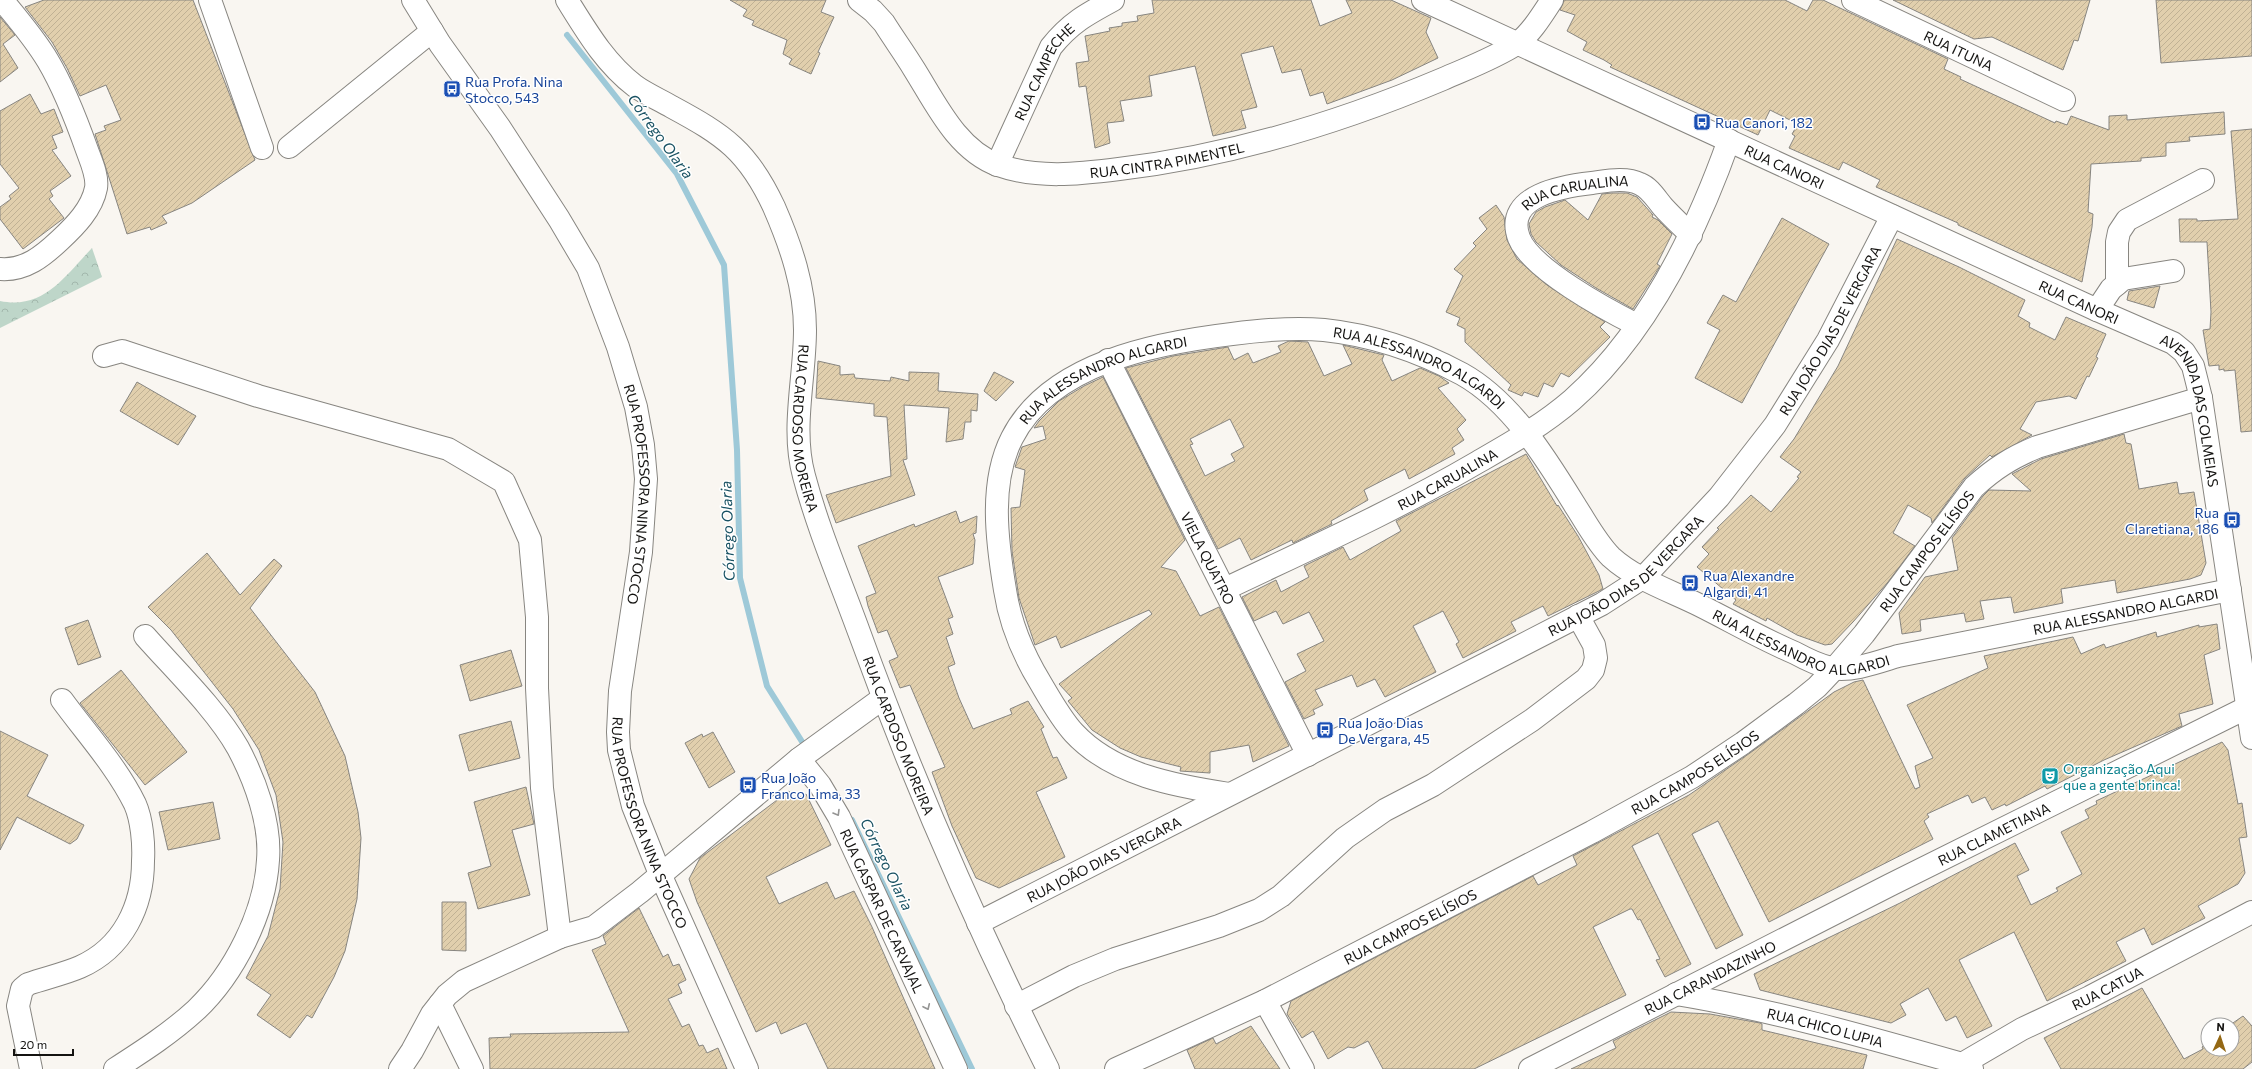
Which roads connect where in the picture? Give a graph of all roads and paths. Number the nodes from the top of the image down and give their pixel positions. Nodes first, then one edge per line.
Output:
1 (2, 0) edge
2 (210, 0) edge
3 (413, 0) edge
4 (568, 0) edge
5 (1113, 0) edge
6 (1423, 0) edge
7 (1552, 0) edge
8 (1853, 0) edge
9 (868, 4) edge
10 (432, 31) junction
11 (1518, 42) junction
12 (2064, 100) dead end
13 (1729, 140) junction
14 (289, 147) dead end
15 (262, 148) dead end
16 (997, 165) junction
17 (2203, 180) dead end
18 (1892, 216) junction
19 (1691, 235) junction
20 (0, 269) edge
21 (2173, 270) dead end
22 (2117, 284) junction
23 (2097, 310) junction
24 (1637, 326) junction
25 (2147, 332) joint
26 (104, 356) dead end
27 (1108, 360) junction
28 (2201, 398) junction
29 (1528, 433) junction
30 (1644, 577) junction
31 (1225, 589) junction
32 (2230, 590) junction
33 (1578, 616) junction
34 (145, 636) dead end
35 (1834, 669) junction
36 (883, 698) junction
37 (62, 700) dead end
38 (2248, 708) junction
39 (2252, 738) edge
40 (1308, 755) junction
41 (802, 756) junction
42 (1229, 794) junction
43 (660, 874) junction
44 (1890, 885) joint
45 (2252, 912) edge
46 (978, 923) junction
47 (560, 937) junction
48 (1676, 994) junction
49 (1265, 1001) junction
50 (440, 1004) junction
51 (1016, 1006) junction
52 (1967, 1066) edge
53 (31, 1069) edge
54 (115, 1069) edge
55 (400, 1069) edge
56 (472, 1069) edge
57 (747, 1069) edge
58 (956, 1069) edge
59 (1048, 1069) edge
60 (1116, 1069) edge
61 (1303, 1069) edge
62 (1530, 1069) edge

1 - 20 street
2 - 15 street
3 - 10 street, RUA PROFESSORA NINA STOCCO
4 - 36 street, RUA CARDOSO MOREIRA
5 - 16 street, RUA CAMPECHE
6 - 11 street, RUA CANORI
7 - 11 street, RUA CINTRA PIMENTEL
8 - 12 street, RUA ITUNA
9 - 16 street, RUA CINTRA PIMENTEL
10 - 14 street
10 - 43 street, RUA PROFESSORA NINA STOCCO
11 - 13 street, RUA CANORI
11 - 16 street, RUA CINTRA PIMENTEL
13 - 18 street, RUA CANORI
13 - 19 street, RUA CARUALINA
17 - 22 street
18 - 23 street, RUA CANORI
18 - 30 street, RUA JOÃO DIAS DE VERGARA
19 - 24 street, RUA CARUALINA
19 - 24 street, RUA CARUALINA
21 - 22 street
22 - 23 street
23 - 25 street, RUA CANORI
24 - 29 street, RUA CARUALINA
25 - 28 street, AVENIDA DAS COLMEIAS
26 - 47 street
27 - 29 street, RUA ALESSANDRO ALGARDI
27 - 31 street, VIELA QUATRO
27 - 42 street, RUA ALESSANDRO ALGARDI
28 - 32 street, AVENIDA DAS COLMEIAS
28 - 35 street, RUA CAMPOS ELÍSIOS
29 - 30 street, RUA ALESSANDRO ALGARDI
29 - 31 street, RUA CARUALINA
30 - 33 street, RUA JOÃO DIAS DE VERGARA
30 - 35 street, RUA ALESSANDRO ALGARDI
31 - 40 street, VIELA QUATRO
32 - 35 street, RUA ALESSANDRO ALGARDI
32 - 38 street, AVENIDA DAS COLMEIAS
33 - 40 street, RUA JOÃO DIAS DE VERGARA
33 - 51 street
34 - 54 street
35 - 49 street, RUA CAMPOS ELÍSIOS
36 - 41 street
36 - 46 street, RUA CARDOSO MOREIRA
37 - 53 street
38 - 39 street, AVENIDA DAS COLMEIAS
38 - 44 street, RUA CLAMETIANA
40 - 42 street, RUA JOÃO DIAS DE VERGARA
41 - 43 street
41 -> 58 street, RUA GASPAR DE CARVAJAL
42 - 46 street, RUA JOÃO DIAS VERGARA
43 - 47 street
43 - 57 street, RUA PROFESSORA NINA STOCCO
44 - 48 street, RUA CARANDAZINHO
45 - 52 street, RUA CATUA
46 - 51 street, RUA CARDOSO MOREIRA
47 - 50 street
48 - 52 street, RUA CHICO LUPIA
48 - 62 street, RUA CARANDAZINHO
49 - 60 street, RUA CAMPOS ELÍSIOS
49 - 61 street
50 - 55 street
50 - 56 street
51 - 59 street, RUA CARDOSO MOREIRA

